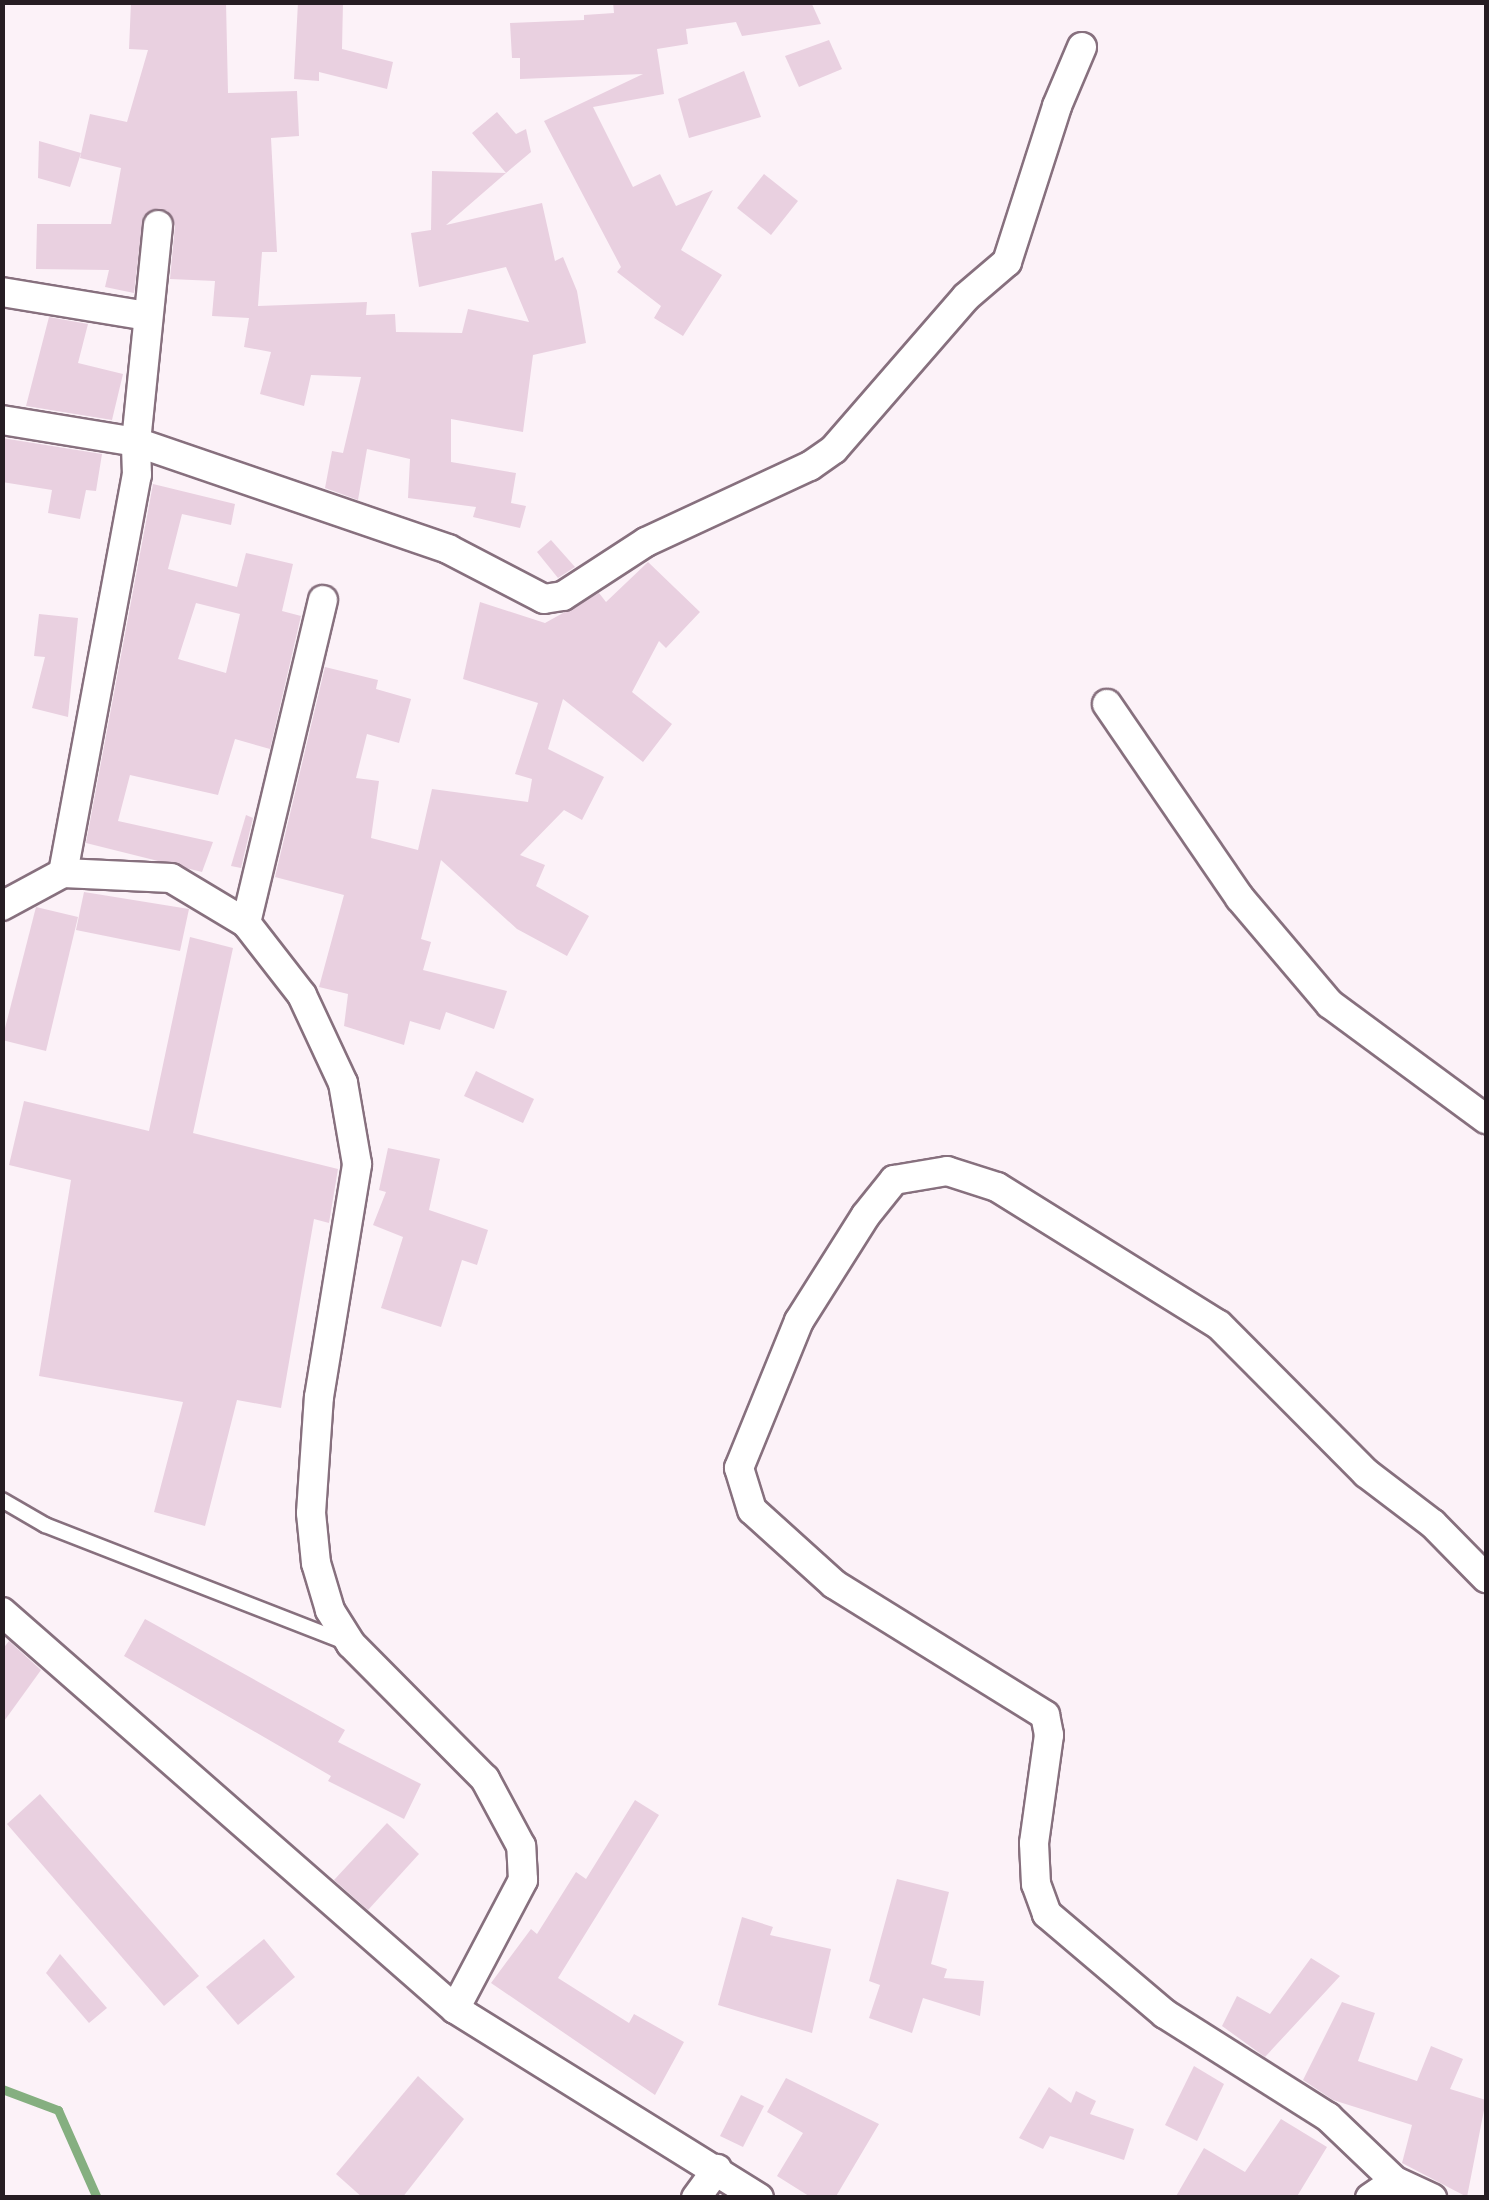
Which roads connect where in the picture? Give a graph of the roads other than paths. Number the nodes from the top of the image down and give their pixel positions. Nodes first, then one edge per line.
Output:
1 (1082, 47) dead end
2 (158, 226) dead end
3 (2, 292) edge
4 (146, 316) junction
5 (2, 420) edge
6 (136, 442) junction
7 (323, 600) dead end
8 (1107, 704) dead end
9 (63, 873) junction
10 (2, 906) edge
11 (246, 923) junction
12 (1486, 1119) edge
13 (2, 1500) edge
14 (1486, 1578) edge
15 (2, 1612) edge
16 (351, 1644) junction
17 (455, 2009) junction
18 (717, 2169) junction
19 (1394, 2181) junction
20 (696, 2198) edge
21 (759, 2198) edge
22 (1370, 2198) edge
23 (1432, 2198) edge

1 - 6 street
2 - 4 street
3 - 4 street
4 - 6 street
5 - 6 street
6 - 9 street
7 - 11 street
8 - 12 street
9 - 10 street
9 - 11 street
11 - 16 street
13 - 16 lane
14 - 19 street
15 - 17 street
16 - 17 street
17 - 18 street
18 - 20 street
18 - 21 street
19 - 22 street
19 - 23 street

